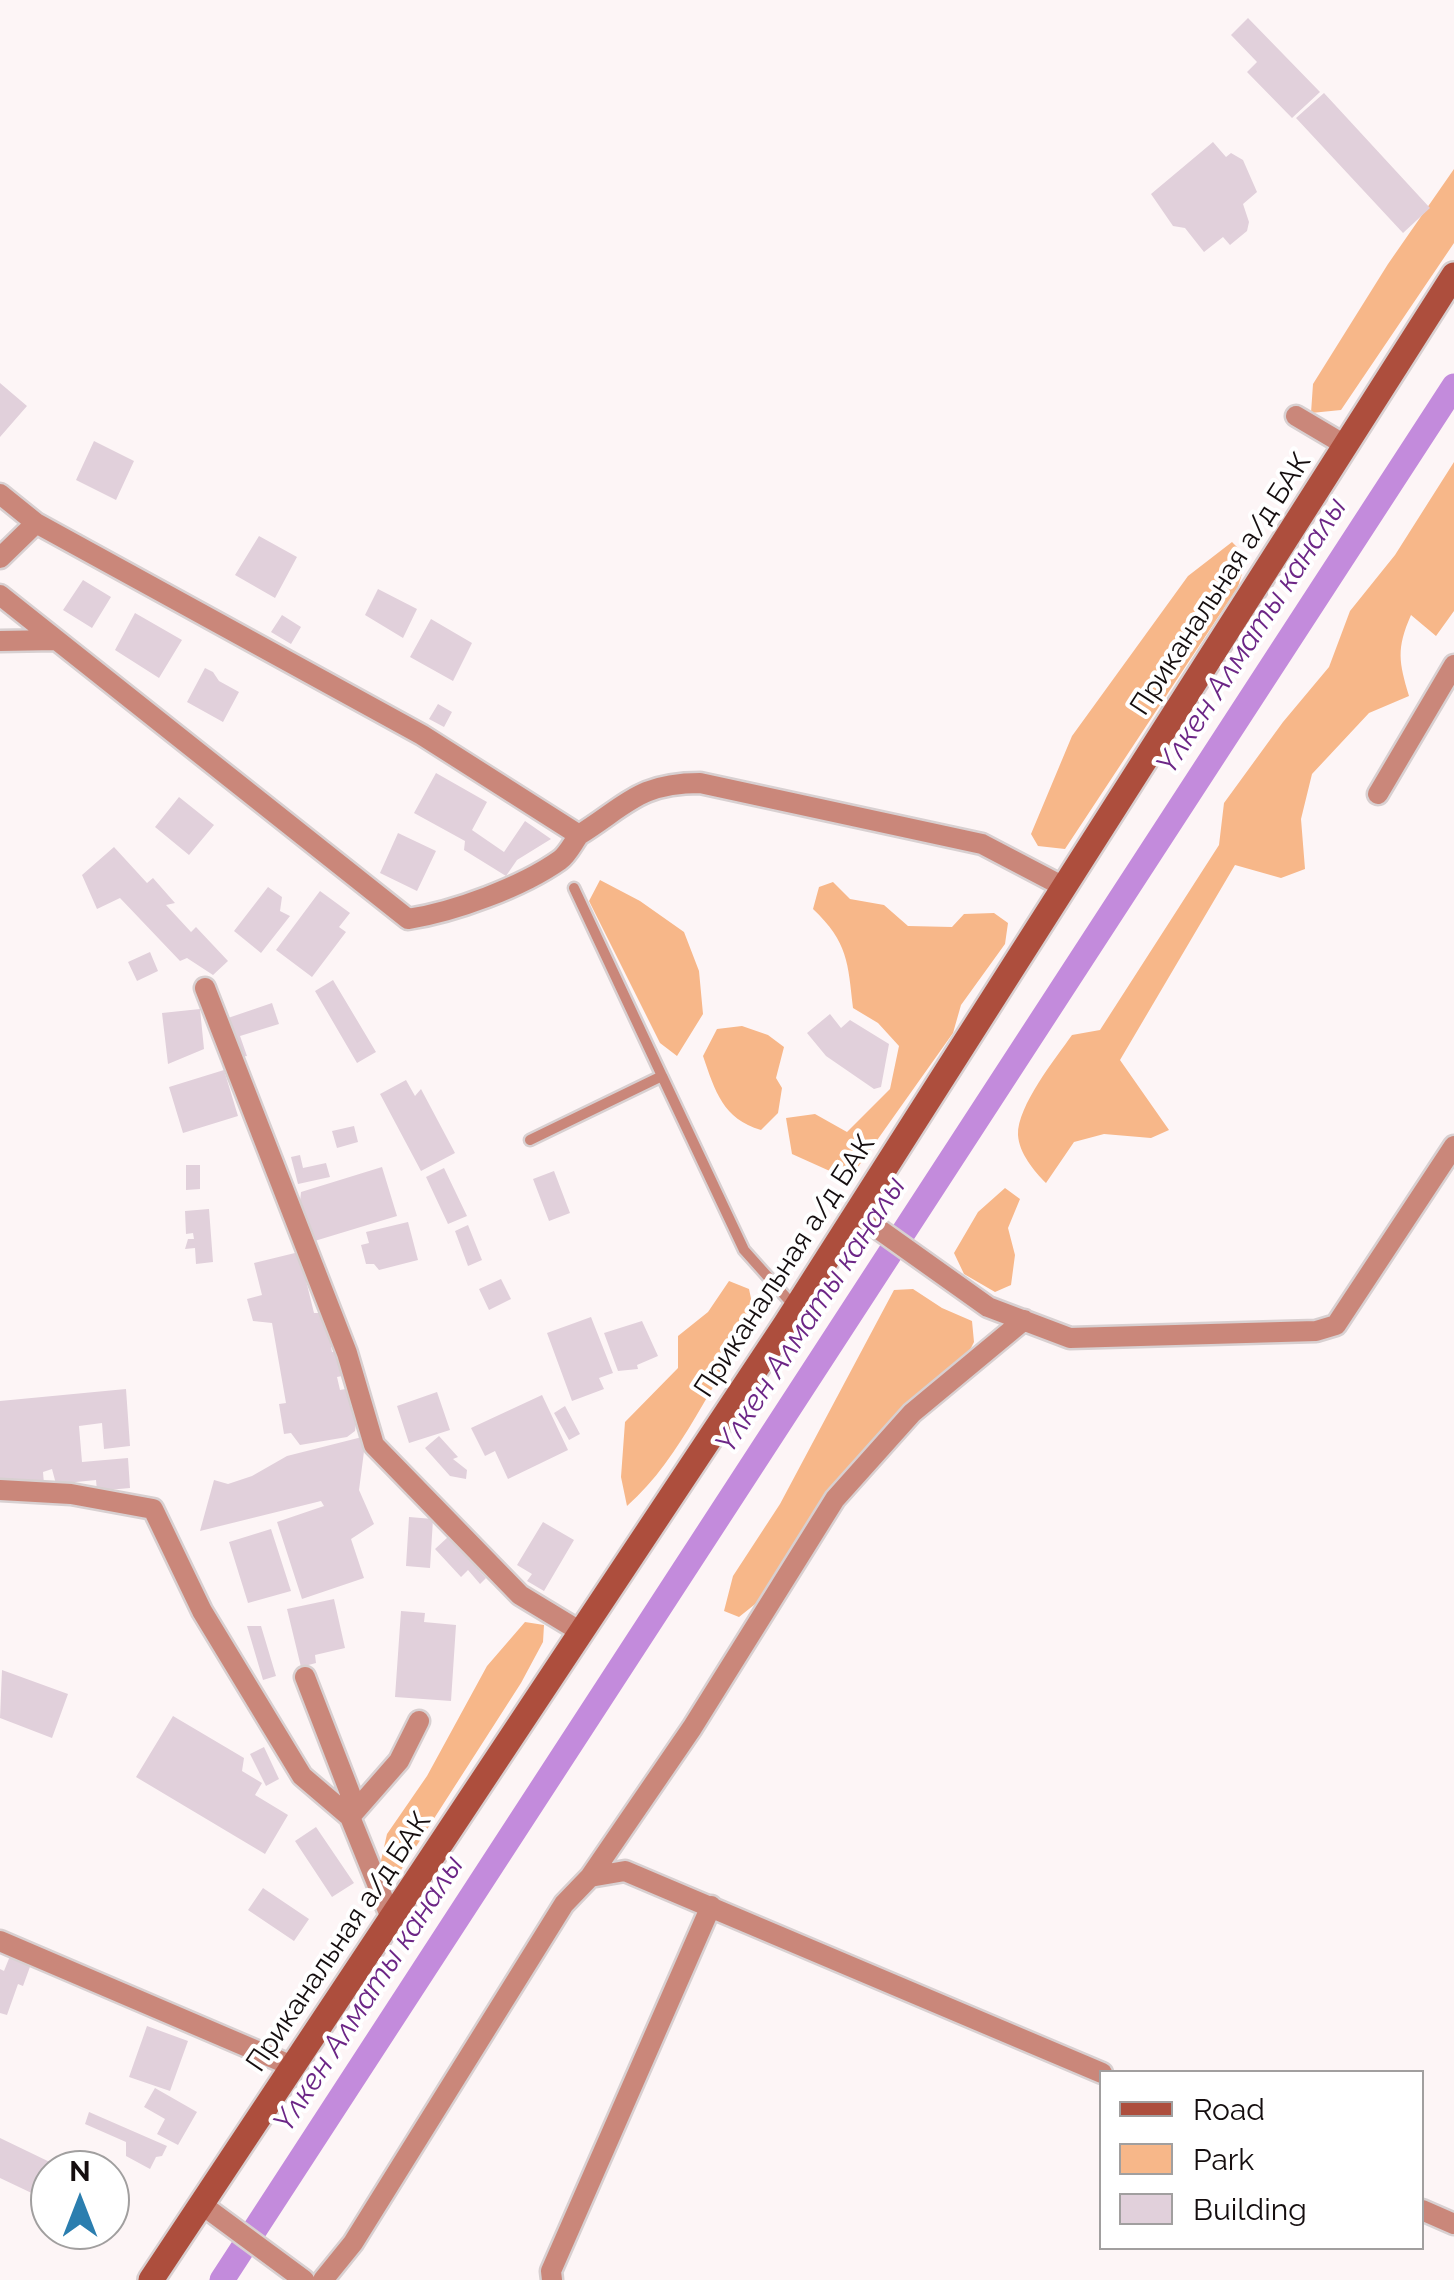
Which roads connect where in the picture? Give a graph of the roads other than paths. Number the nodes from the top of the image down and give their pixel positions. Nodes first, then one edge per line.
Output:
1 (1454, 274) edge
2 (1296, 416) dead end
3 (1345, 445) junction
4 (0, 494) edge
5 (36, 523) junction
6 (0, 558) edge
7 (0, 595) edge
8 (55, 640) junction
9 (0, 641) edge
10 (1454, 666) edge
11 (1378, 794) dead end
12 (579, 835) junction
13 (1064, 887) junction
14 (574, 888) dead end
15 (205, 988) dead end
16 (662, 1076) junction
17 (530, 1140) dead end
18 (1454, 1146) edge
19 (857, 1213) junction
20 (796, 1308) junction
21 (1024, 1320) junction
22 (0, 1490) edge
23 (580, 1632) junction
24 (304, 1677) dead end
25 (420, 1721) dead end
26 (350, 1818) junction
27 (590, 1876) junction
28 (711, 1906) junction
29 (391, 1918) junction
30 (0, 1941) edge
31 (292, 2066) junction
32 (1099, 2072) edge
33 (209, 2209) junction
34 (1424, 2211) edge
35 (1454, 2224) edge
36 (298, 2275) edge
37 (151, 2280) edge
38 (324, 2280) edge
39 (552, 2280) edge

1 - 3 main road, Приканальная а/д БАК
2 - 3 street
3 - 13 main road, Приканальная а/д БАК
4 - 5 street
5 - 6 street
5 - 12 street
7 - 8 street
8 - 9 street
8 - 12 street
10 - 11 street
12 - 13 street
13 - 19 main road, Приканальная а/д БАК
14 - 16 lane
15 - 23 street
16 - 17 lane
16 - 20 lane
18 - 21 street
19 - 20 main road, Приканальная а/д БАК
19 - 21 street
20 - 23 main road, Приканальная а/д БАК
21 - 27 street
22 - 26 street
23 - 29 main road, Приканальная а/д БАК
24 - 26 street
25 - 26 street
26 - 29 street
27 - 28 street
27 - 38 street
28 - 32 street
28 - 39 street
29 - 31 main road, Приканальная а/д БАК
30 - 31 street
31 - 33 main road, Приканальная а/д БАК
33 - 36 street
33 - 37 main road, Приканальная а/д БАК
34 - 35 street

